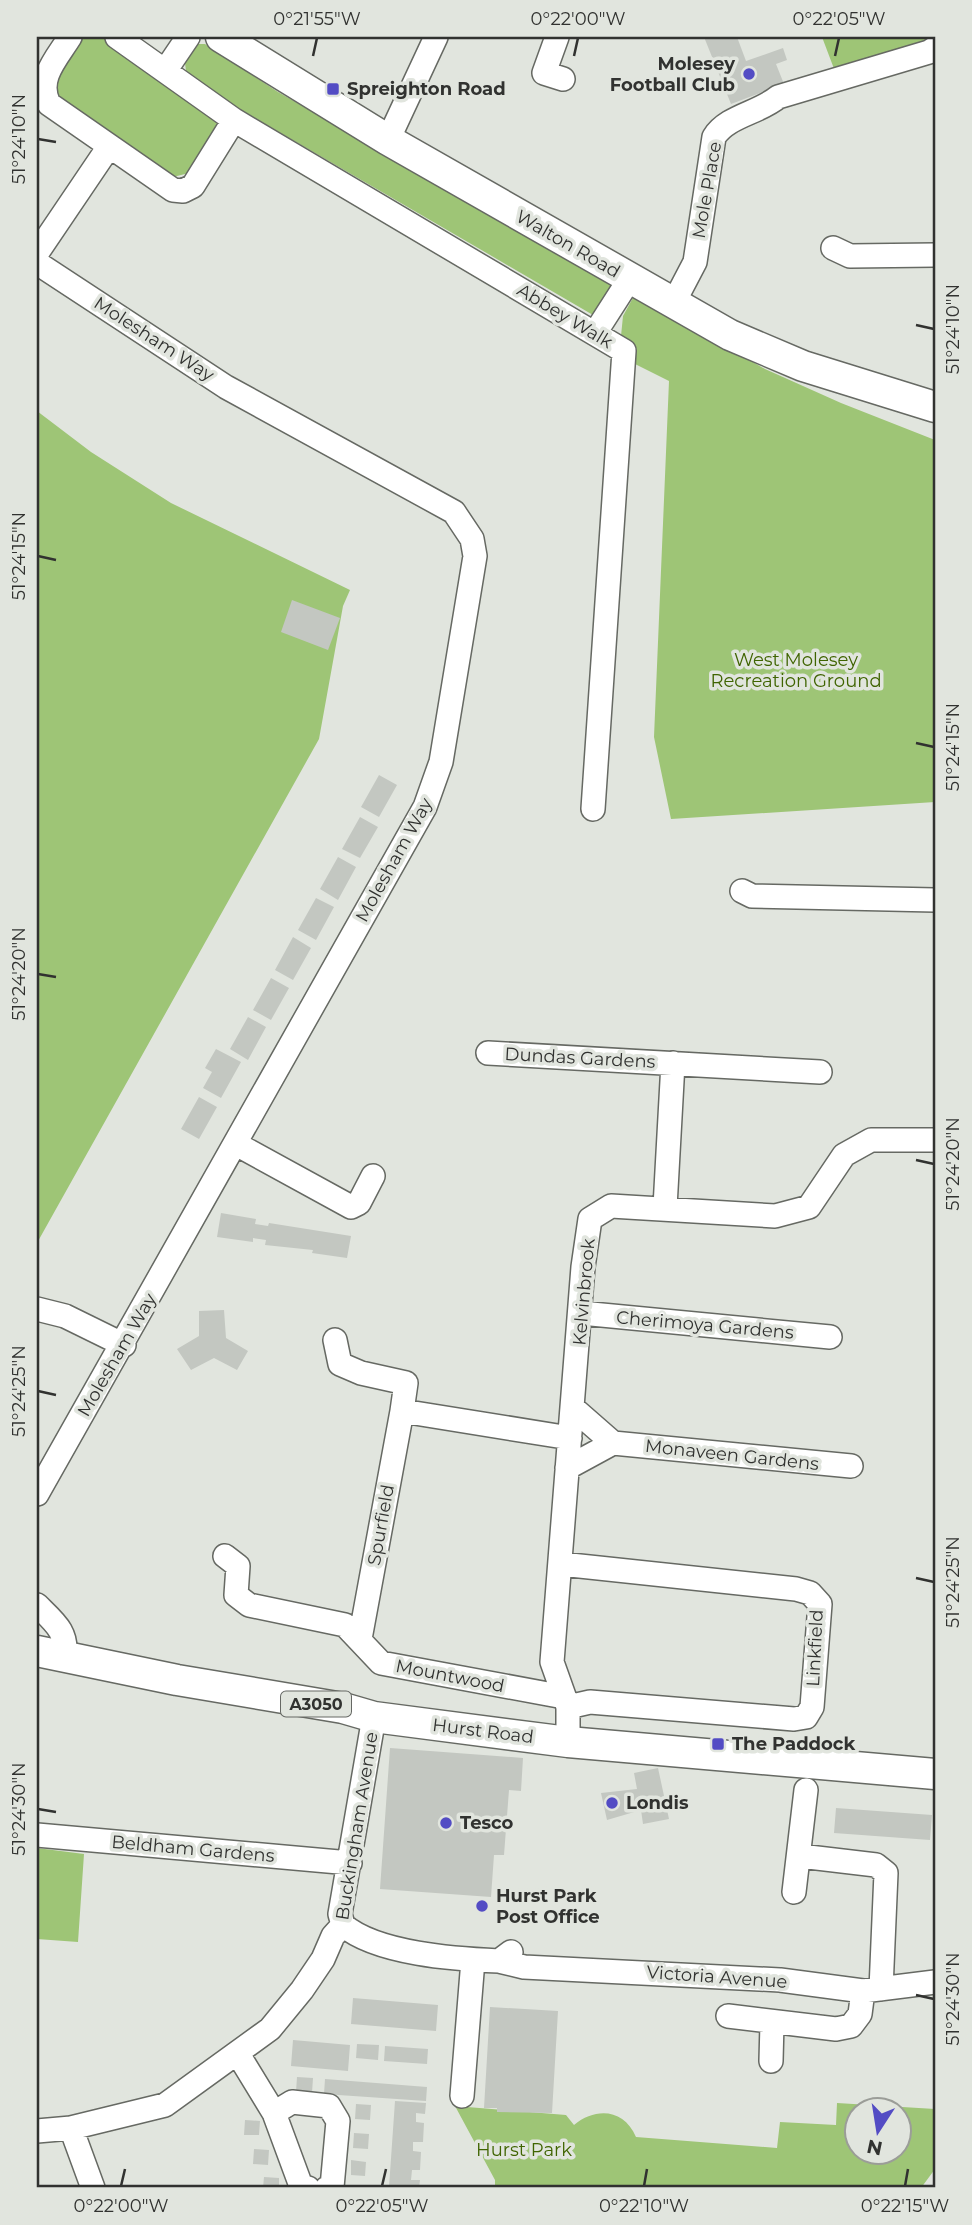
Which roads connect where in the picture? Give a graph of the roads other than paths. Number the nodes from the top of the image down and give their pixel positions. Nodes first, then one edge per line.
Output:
1 (70, 37) edge
2 (117, 37) edge
3 (188, 37) edge
4 (221, 37) edge
5 (436, 37) edge
6 (556, 37) edge
7 (933, 54) edge
8 (165, 71) junction
9 (563, 79) dead end
10 (234, 120) junction
11 (388, 140) junction
12 (108, 148) junction
13 (833, 248) dead end
14 (37, 253) edge
15 (935, 255) edge
16 (37, 262) edge
17 (629, 279) junction
18 (673, 303) junction
19 (595, 333) junction
20 (935, 408) edge
21 (593, 809) dead end
22 (742, 891) dead end
23 (935, 900) edge
24 (488, 1053) dead end
25 (673, 1063) junction
26 (820, 1072) dead end
27 (935, 1140) edge
28 (236, 1144) junction
29 (373, 1176) dead end
30 (665, 1207) junction
31 (37, 1309) edge
32 (581, 1313) junction
33 (830, 1337) dead end
34 (335, 1340) dead end
35 (124, 1345) junction
36 (573, 1408) junction
37 (402, 1411) junction
38 (570, 1438) junction
39 (613, 1443) junction
40 (851, 1466) dead end
41 (568, 1468) junction
42 (37, 1494) edge
43 (225, 1556) dead end
44 (561, 1564) junction
45 (37, 1605) edge
46 (360, 1639) junction
47 (51, 1654) edge
48 (566, 1702) junction
49 (374, 1717) junction
50 (568, 1742) junction
51 (935, 1774) edge
52 (806, 1790) dead end
53 (37, 1835) edge
54 (800, 1856) junction
55 (350, 1863) junction
56 (794, 1892) dead end
57 (343, 1925) junction
58 (473, 1960) junction
59 (935, 1982) edge
60 (872, 1990) junction
61 (728, 2016) dead end
62 (772, 2023) junction
63 (238, 2054) junction
64 (771, 2061) dead end
65 (463, 2096) dead end
66 (274, 2113) junction
67 (71, 2128) junction
68 (37, 2131) edge
69 (93, 2188) edge
70 (308, 2188) edge
71 (327, 2188) edge

1 - 12 street
2 - 8 street, Abbey Walk
3 - 8 street
4 - 11 main road, Walton Road
5 - 11 street
6 - 9 street
7 - 18 street, Mole Place
8 - 10 street, Abbey Walk
10 - 12 street
10 - 19 street, Abbey Walk
11 - 17 main road, Walton Road
12 - 14 street
13 - 15 street
16 - 28 street, Molesham Way
17 - 18 main road, Walton Road
17 - 19 street
18 - 20 main road, Walton Road
19 - 21 street, Abbey Walk
22 - 23 street
24 - 25 street, Dundas Gardens
25 - 26 street, Dundas Gardens
25 - 30 street, Dundas Gardens
27 - 30 street, Kelvinbrook
28 - 29 street
28 - 35 street, Molesham Way
30 - 32 street, Kelvinbrook
31 - 35 street
32 - 33 street, Cherimoya Gardens
32 - 36 street, Kelvinbrook
34 - 37 street, Spurfield
35 - 42 street, Molesham Way
36 - 38 street, Kelvinbrook
36 - 39 street
37 - 38 street
37 - 46 street, Spurfield
38 - 41 street, Kelvinbrook
39 - 40 street, Monaveen Gardens
39 - 41 street
41 - 44 street, Kelvinbrook
43 - 46 street, Mountwood
44 - 48 street, Kelvinbrook
44 - 48 street, Linkfield
45 - 47 street
46 - 48 street, Mountwood
47 - 49 main road, Hurst Road / A3050
48 - 50 street, Kelvinbrook
49 - 50 main road, Hurst Road / A3050
49 - 55 street, Buckingham Avenue
50 - 51 main road, Hurst Road / A3050
52 - 54 street
53 - 55 street, Beldham Gardens
54 - 56 street
54 - 60 street
55 - 57 street, Buckingham Avenue
57 - 58 street, Victoria Avenue
57 - 63 street, Buckingham Avenue
58 - 60 street, Victoria Avenue
58 - 65 street
59 - 60 street, Victoria Avenue
60 - 62 street
61 - 62 street
62 - 64 street
63 - 66 street
63 - 67 street, Buckingham Avenue
66 - 70 street
66 - 71 street
67 - 68 street, Buckingham Avenue
67 - 69 street

